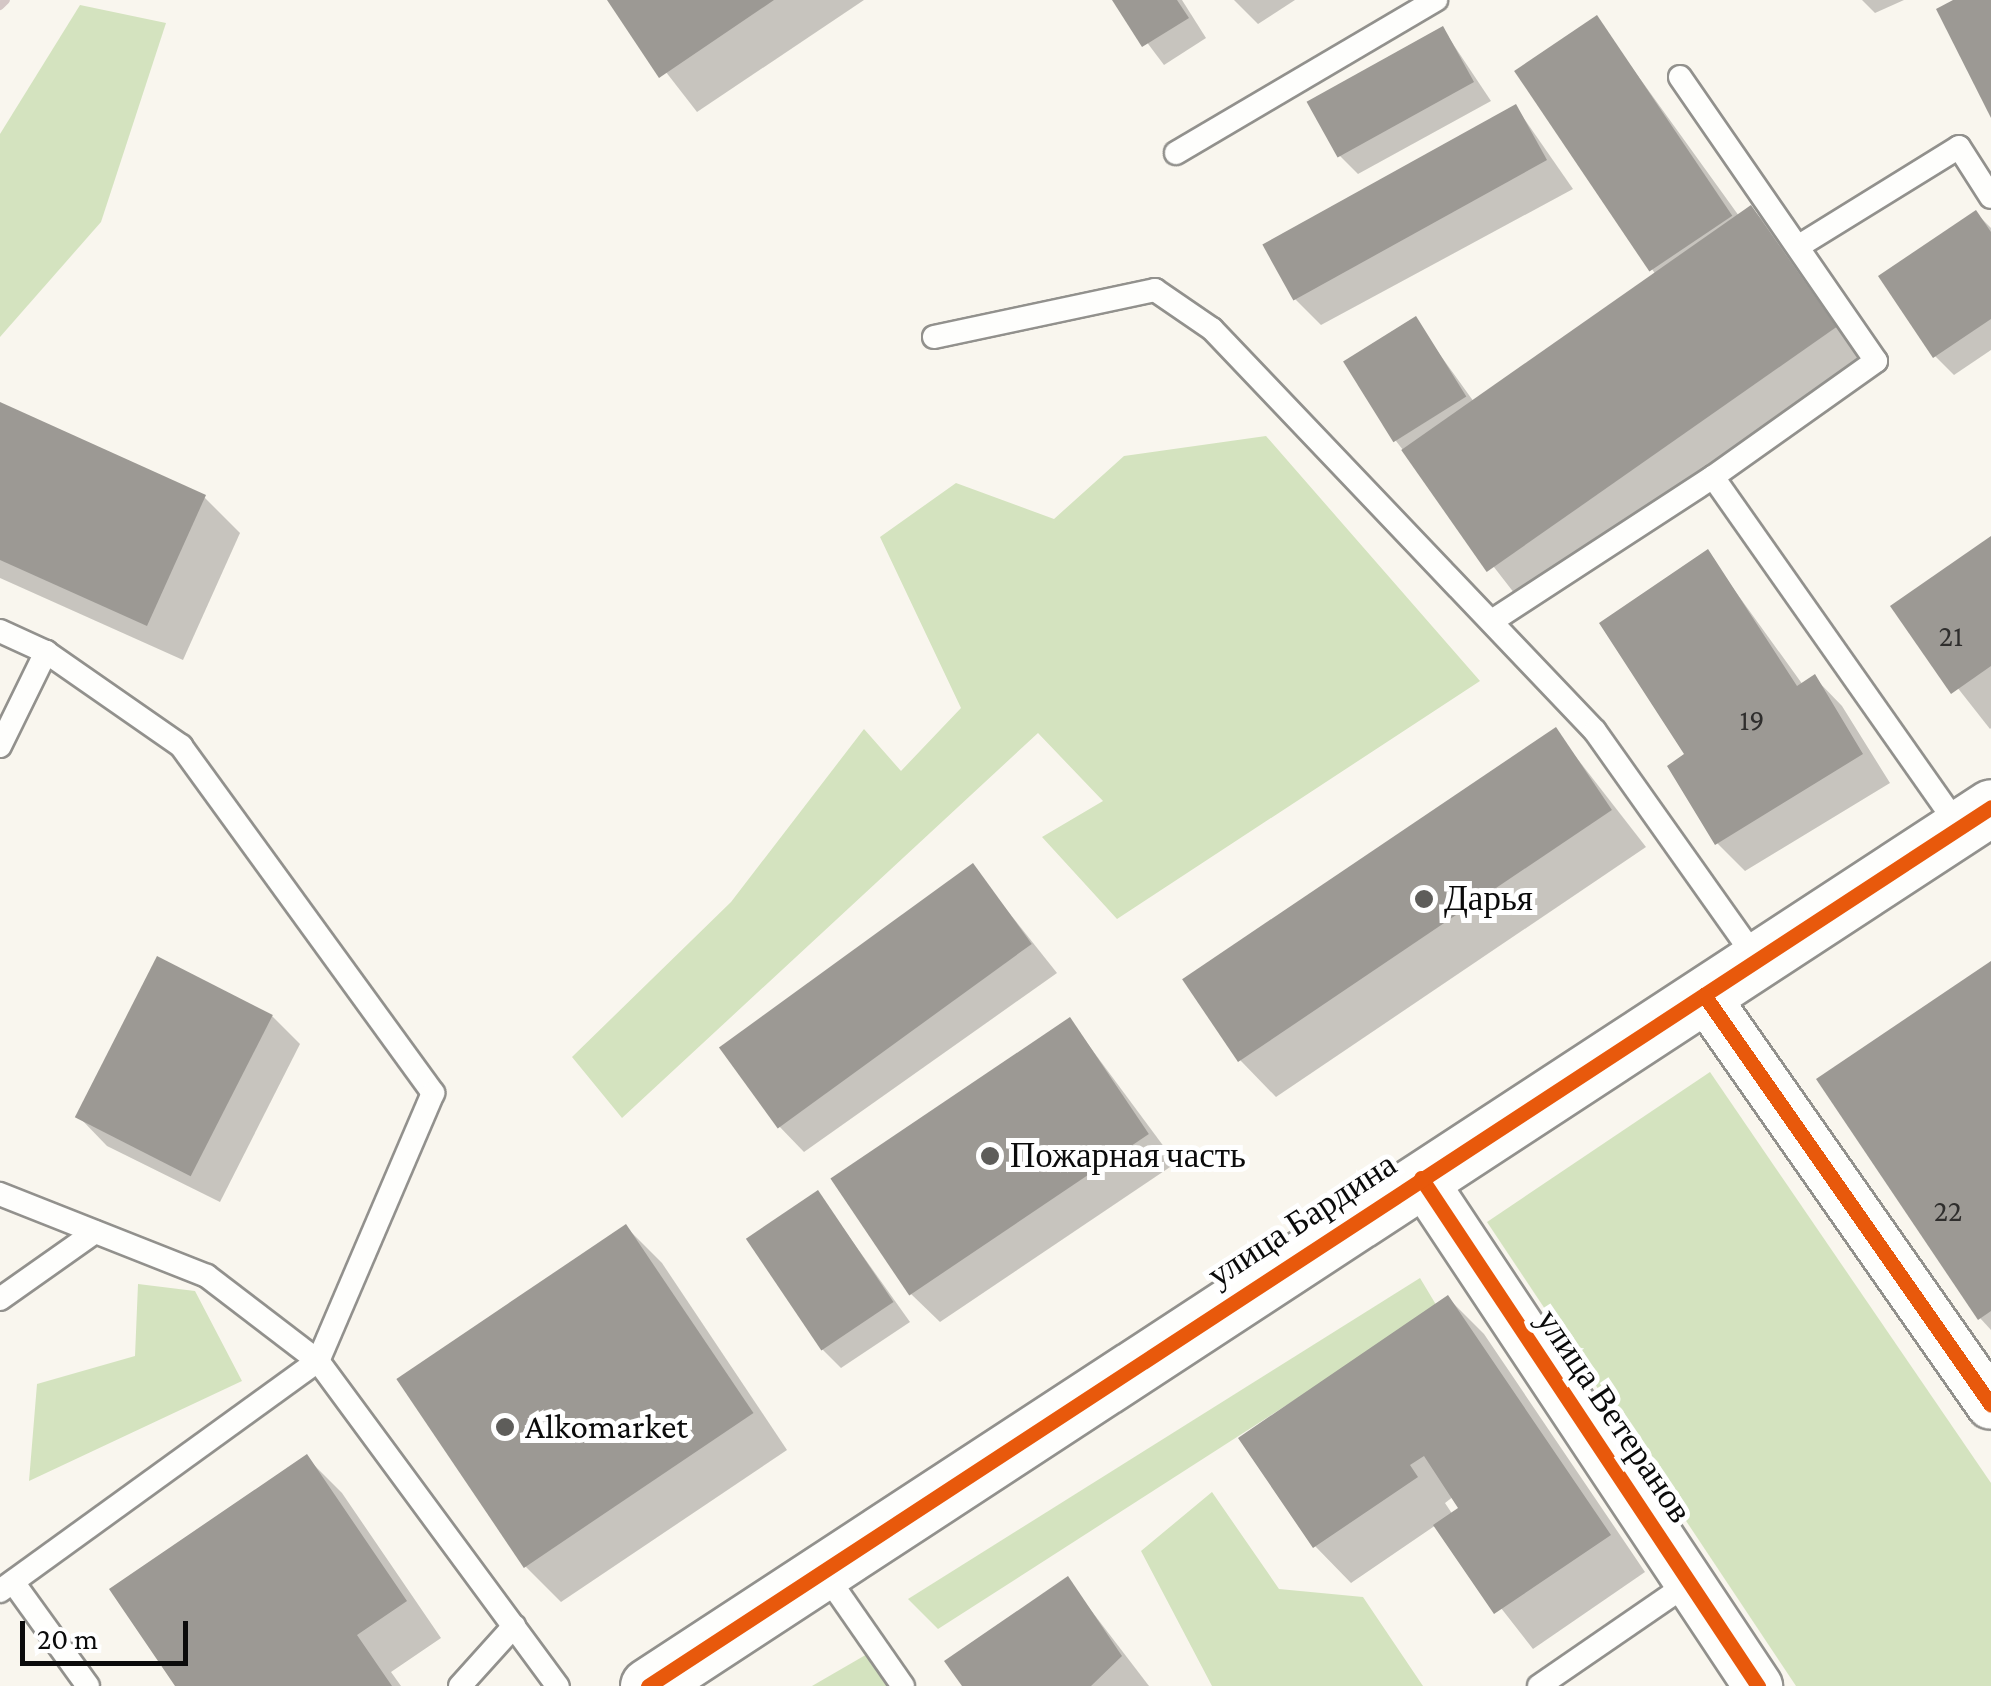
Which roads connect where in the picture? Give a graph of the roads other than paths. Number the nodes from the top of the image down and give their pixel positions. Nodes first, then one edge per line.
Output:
1 (1436, 0) edge
2 (1680, 78) dead end
3 (1176, 153) dead end
4 (1991, 197) edge
5 (1799, 246) junction
6 (934, 336) dead end
7 (1713, 477) junction
8 (1492, 621) junction
9 (0, 631) edge
10 (46, 652) junction
11 (0, 746) edge
12 (1975, 817) edge
13 (1757, 960) junction
14 (1704, 995) junction
15 (1421, 1178) junction
16 (0, 1194) edge
17 (96, 1232) junction
18 (0, 1299) edge
19 (318, 1361) junction
20 (1991, 1405) edge
21 (823, 1571) junction
22 (1689, 1583) junction
23 (7, 1587) edge
24 (514, 1626) junction
25 (88, 1686) edge
26 (460, 1686) edge
27 (558, 1686) edge
28 (648, 1686) edge
29 (903, 1686) edge
30 (1540, 1686) edge
31 (1758, 1686) edge

1 - 3 lane
2 - 5 lane
4 - 5 lane
5 - 7 lane
6 - 8 lane
7 - 8 lane
7 - 12 lane
8 - 13 lane
9 - 10 lane
10 - 11 lane
10 - 19 lane
12 - 13 street, улица Бардина
13 - 14 street, улица Бардина
14 - 15 street, улица Бардина
14 - 20 street
15 - 21 street, улица Бардина
15 - 22 street, улица Ветеранов
16 - 17 lane
17 - 18 lane
17 - 19 lane
19 - 23 lane
19 - 24 lane
21 - 28 street, улица Бардина
21 - 29 lane
22 - 30 lane
22 - 31 street, улица Ветеранов
23 - 25 lane
24 - 26 lane
24 - 27 lane

